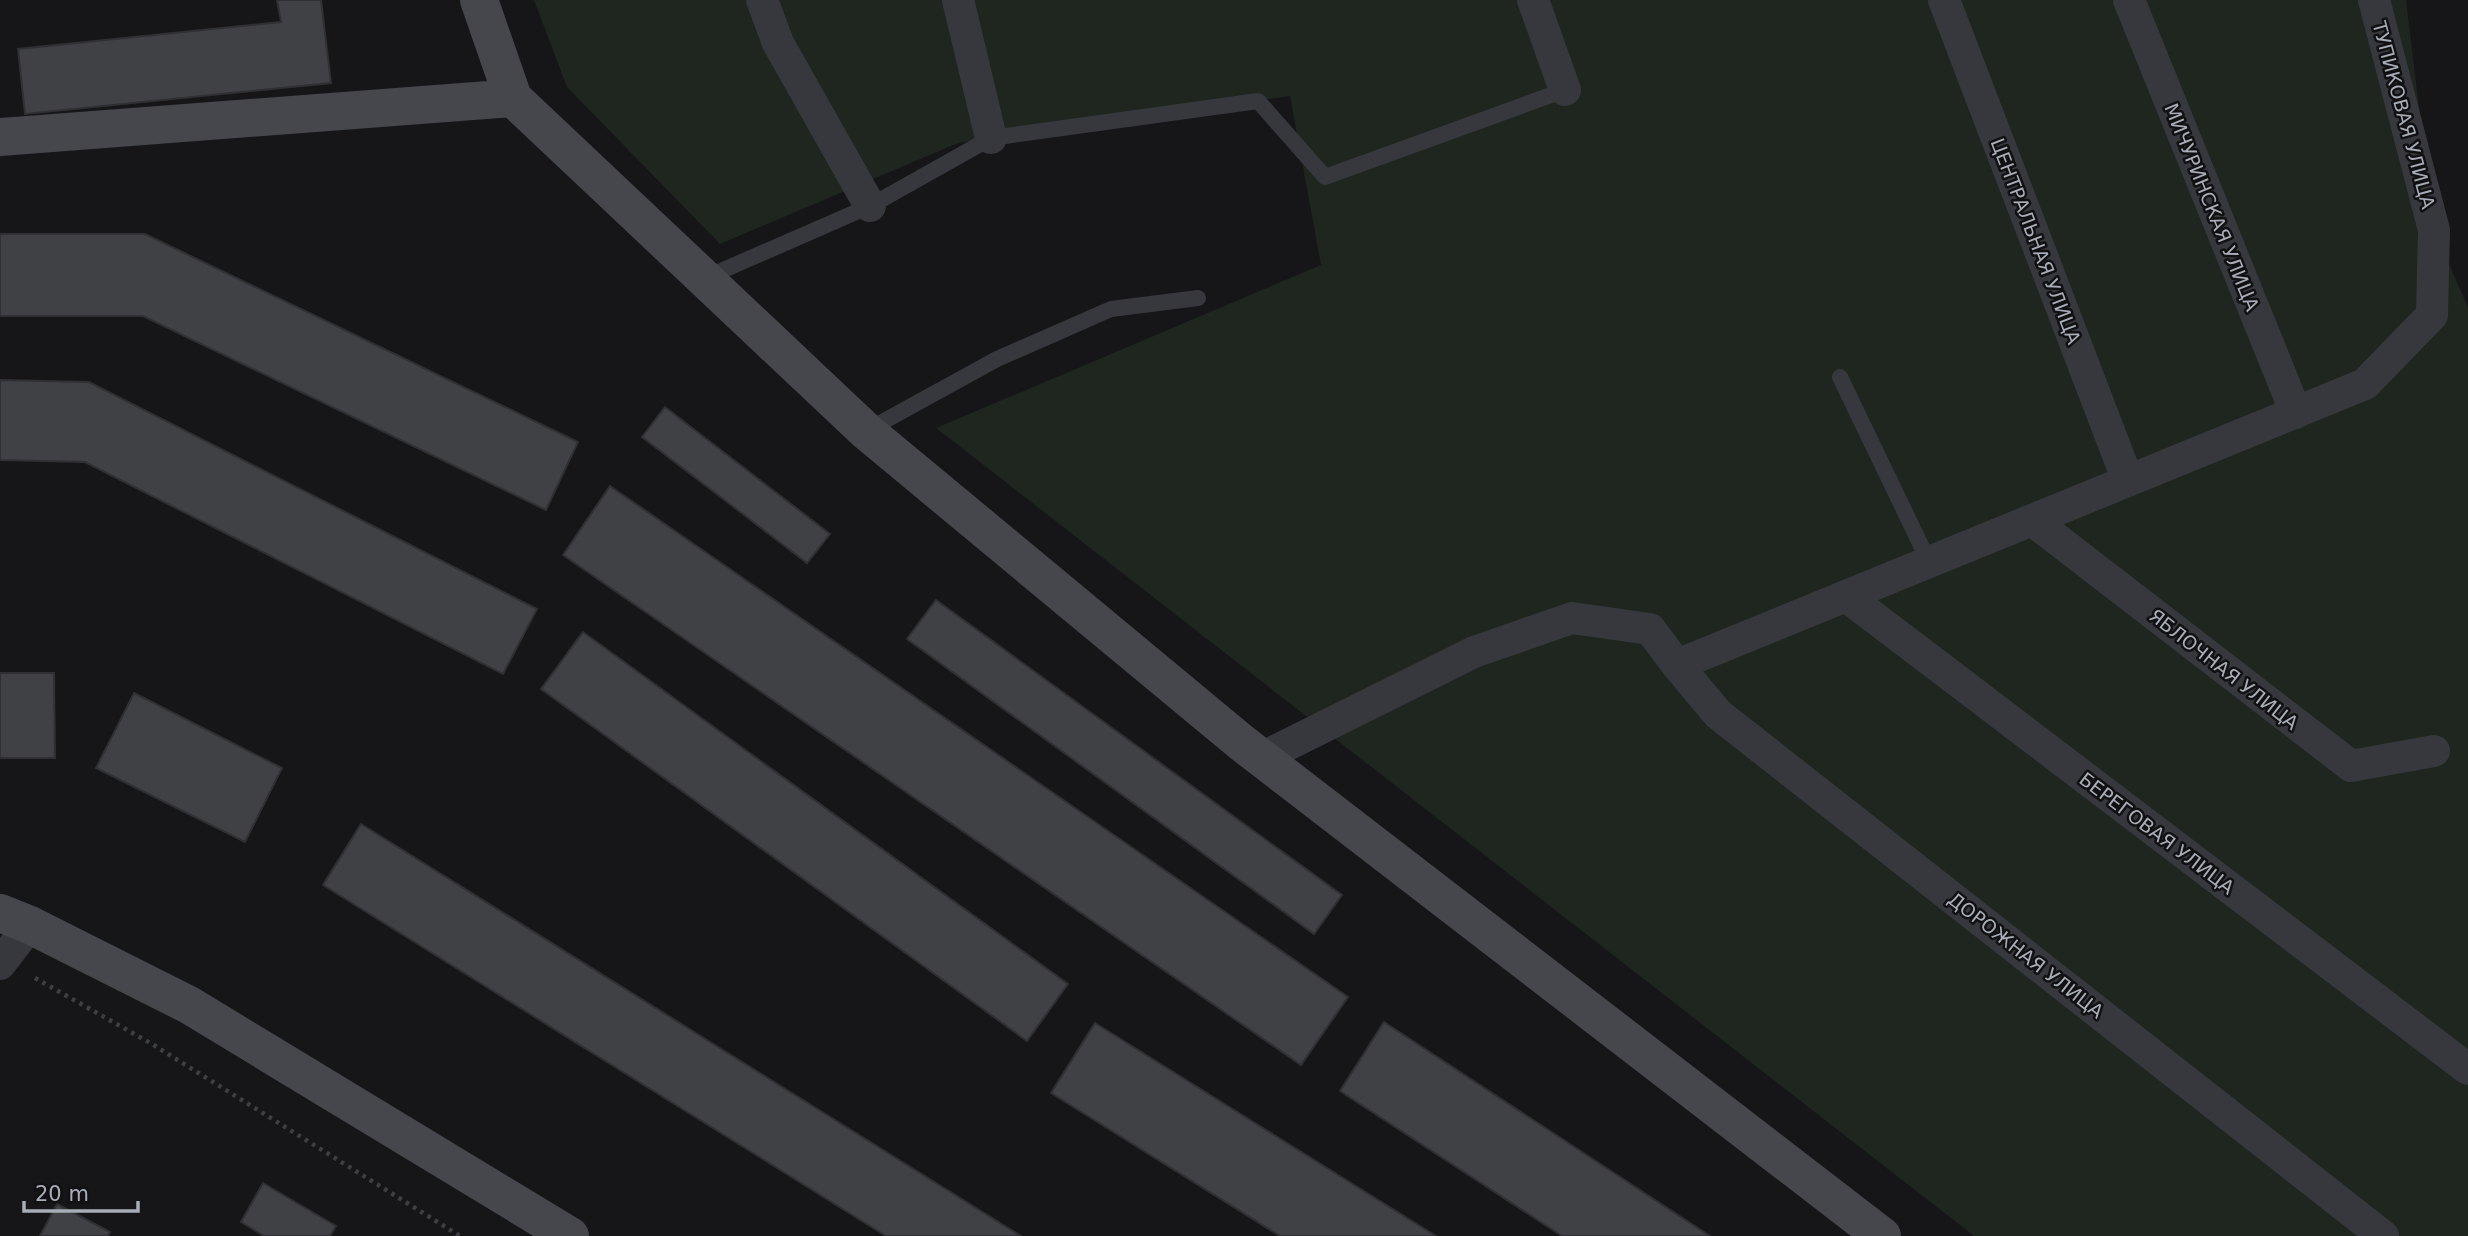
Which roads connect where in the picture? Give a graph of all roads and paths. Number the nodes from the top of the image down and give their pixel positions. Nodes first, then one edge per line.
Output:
1 (480, 0) edge
2 (762, 0) edge
3 (958, 0) edge
4 (1533, 0) edge
5 (1944, 0) edge
6 (2129, 0) edge
7 (2374, 0) edge
8 (1565, 90) joint
9 (513, 98) junction
10 (0, 137) edge
11 (991, 138) junction
12 (870, 206) junction
13 (705, 278) junction
14 (1198, 298) dead end
15 (1840, 377) dead end
16 (2296, 413) junction
17 (866, 431) junction
18 (2128, 481) junction
19 (2032, 520) junction
20 (1929, 562) junction
21 (1846, 596) junction
22 (1677, 665) junction
23 (2434, 751) dead end
24 (1261, 758) junction
25 (15, 919) edge
26 (1, 962) edge
27 (2468, 1069) edge
28 (460, 1236) edge
29 (570, 1236) edge
30 (1882, 1236) edge
31 (2383, 1236) edge

1 - 9 street
2 - 12 street
3 - 11 street
4 - 8 street
5 - 18 street, ЦЕНТРАЛЬНАЯ УЛИЦА
6 - 16 street, МИЧУРИНСКАЯ УЛИЦА
7 - 16 street, ТУПИКОВАЯ УЛИЦА
8 - 11 lane
9 - 10 street
9 - 13 street
11 - 12 lane
12 - 13 lane
13 - 17 street
14 - 17 lane
15 - 20 lane
16 - 18 street, ТУПИКОВАЯ УЛИЦА
17 - 24 street
18 - 19 street, ТУПИКОВАЯ УЛИЦА
19 - 20 street, ТУПИКОВАЯ УЛИЦА
19 - 23 street, ЯБЛОЧНАЯ УЛИЦА
20 - 21 street, ТУПИКОВАЯ УЛИЦА
21 - 22 street, ТУПИКОВАЯ УЛИЦА
21 - 27 street, БЕРЕГОВАЯ УЛИЦА
22 - 24 street, ДОРОЖНАЯ УЛИЦА
22 - 31 street, ДОРОЖНАЯ УЛИЦА
24 - 30 street
25 - 26 street
25 - 29 street
26 - 28 path

